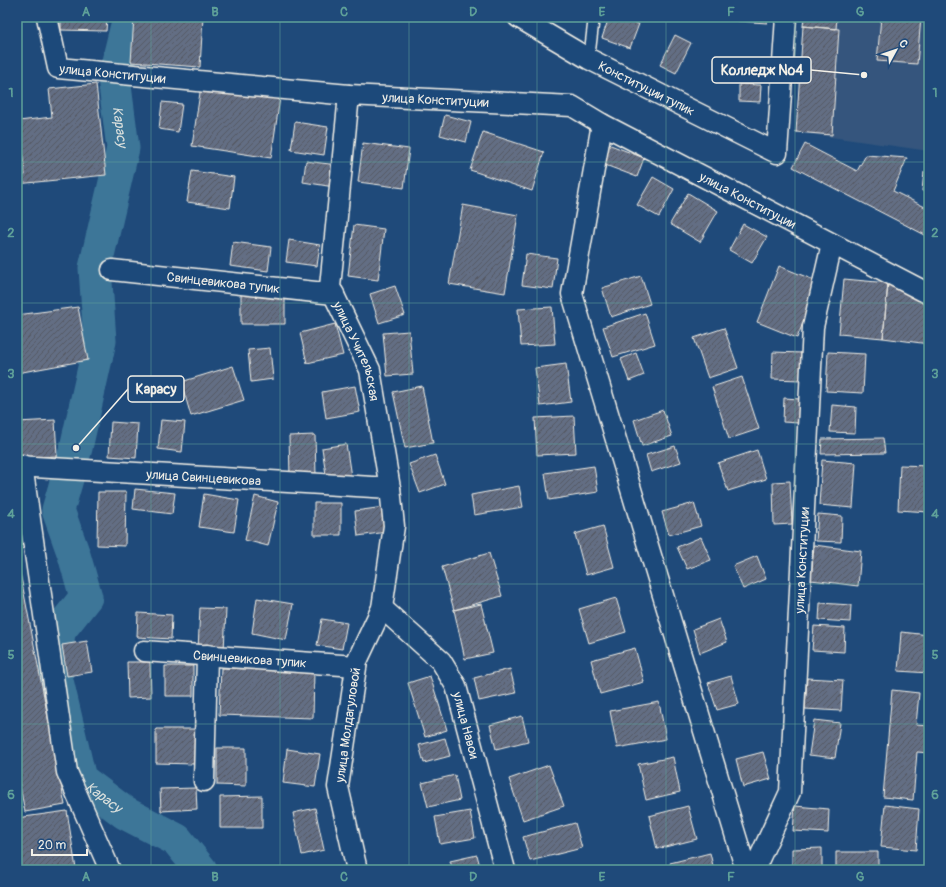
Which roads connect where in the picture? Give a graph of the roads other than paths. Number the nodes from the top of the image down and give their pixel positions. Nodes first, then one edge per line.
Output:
1 (47, 17) edge
2 (518, 17) edge
3 (594, 17) edge
4 (786, 17) edge
5 (589, 59) junction
6 (349, 95) junction
7 (602, 124) junction
8 (832, 244) junction
9 (112, 270) dead end
10 (334, 294) junction
11 (929, 294) edge
12 (20, 466) edge
13 (390, 488) junction
14 (382, 608) junction
15 (144, 651) dead end
16 (207, 656) junction
17 (356, 666) junction
18 (204, 780) dead end
19 (110, 870) edge
20 (357, 870) edge
21 (505, 870) edge
22 (746, 870) edge
23 (754, 870) edge

1 - 6 street, улица Конституции
2 - 5 street, Конституции тупик
3 - 5 lane
4 - 5 street, Конституции тупик
6 - 7 street, улица Конституции
6 - 10 street, улица Учительская
7 - 8 street, улица Конституции
7 - 22 street
8 - 11 street, улица Конституции
8 - 23 street, улица Конституции
9 - 10 street, Свинцевикова тупик
10 - 13 street, улица Учительская
12 - 13 street, улица Свинцевикова
12 - 19 street
13 - 14 street, улица Учительская
14 - 17 street, улица Молдагуловой
14 - 21 street, улица Навои
15 - 16 street, Свинцевикова тупик
16 - 17 street, Свинцевикова тупик
16 - 18 street
17 - 20 street, улица Молдагуловой

